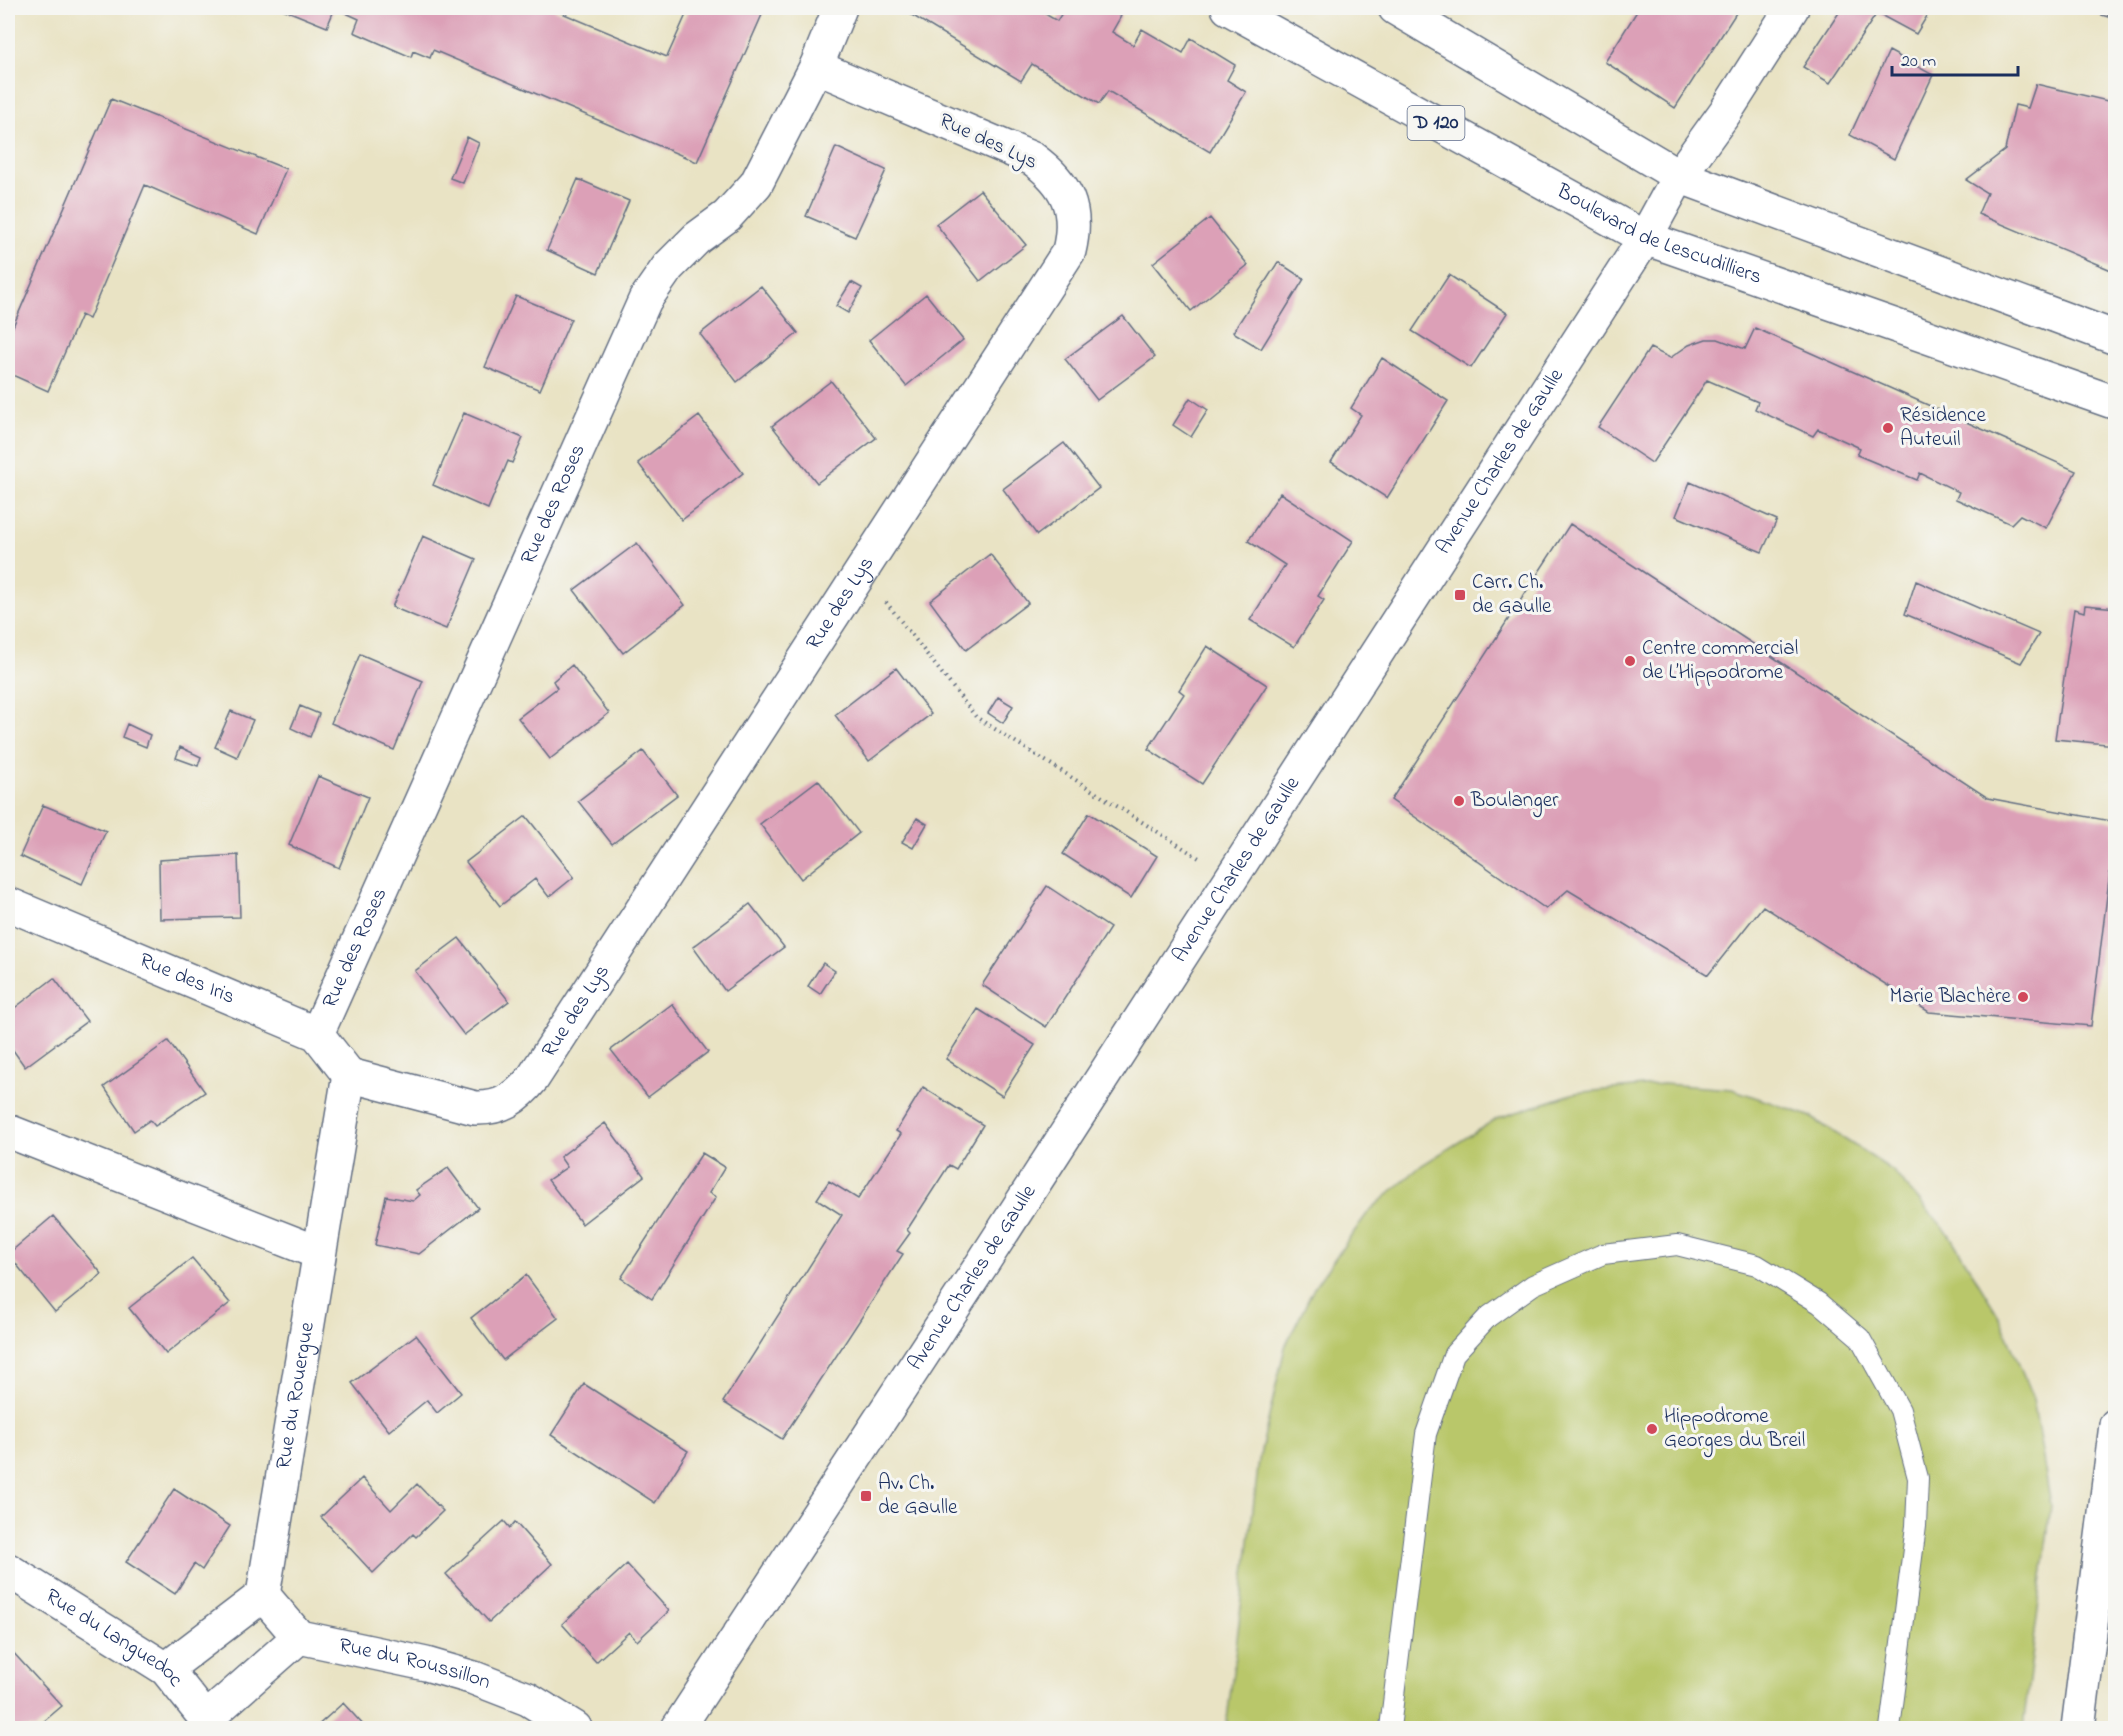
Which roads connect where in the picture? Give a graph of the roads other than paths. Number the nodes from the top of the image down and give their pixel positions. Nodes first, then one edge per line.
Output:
1 (840, 8) edge
2 (1228, 8) edge
3 (1395, 8) edge
4 (1792, 8) edge
5 (816, 67) junction
6 (1679, 176) junction
7 (1645, 238) junction
8 (2115, 338) edge
9 (2115, 403) edge
10 (8, 904) edge
11 (317, 1034) junction
12 (349, 1075) junction
13 (8, 1131) edge
14 (319, 1253) junction
15 (2115, 1425) edge
16 (8, 1570) edge
17 (2106, 1574) edge
18 (263, 1595) junction
19 (299, 1637) junction
20 (166, 1669) junction
21 (208, 1724) edge
22 (575, 1728) edge
23 (678, 1728) edge
24 (1390, 1728) edge
25 (1890, 1728) edge
26 (2078, 1728) edge

1 - 5 street, Rue des Roses
2 - 7 street, Boulevard de Lescudilliers / D 120
3 - 6 street
4 - 6 street, Avenue Charles de Gaulle
5 - 11 street, Rue des Roses
5 - 12 street, Rue des Lys
6 - 7 street, Avenue Charles de Gaulle
6 - 8 street
7 - 9 street, Boulevard de Lescudilliers
7 - 23 street, Avenue Charles de Gaulle
10 - 11 street, Rue des Iris
11 - 12 street, Rue des Iris
12 - 14 street, Rue du Rouergue
13 - 14 street
14 - 18 street, Rue du Rouergue
15 - 17 street
16 - 20 street, Rue du Languedoc
17 - 26 street
18 - 19 street
18 - 20 street
19 - 21 street
19 - 22 street, Rue du Roussillon
20 - 21 street, Rue du Languedoc
24 - 25 lane

